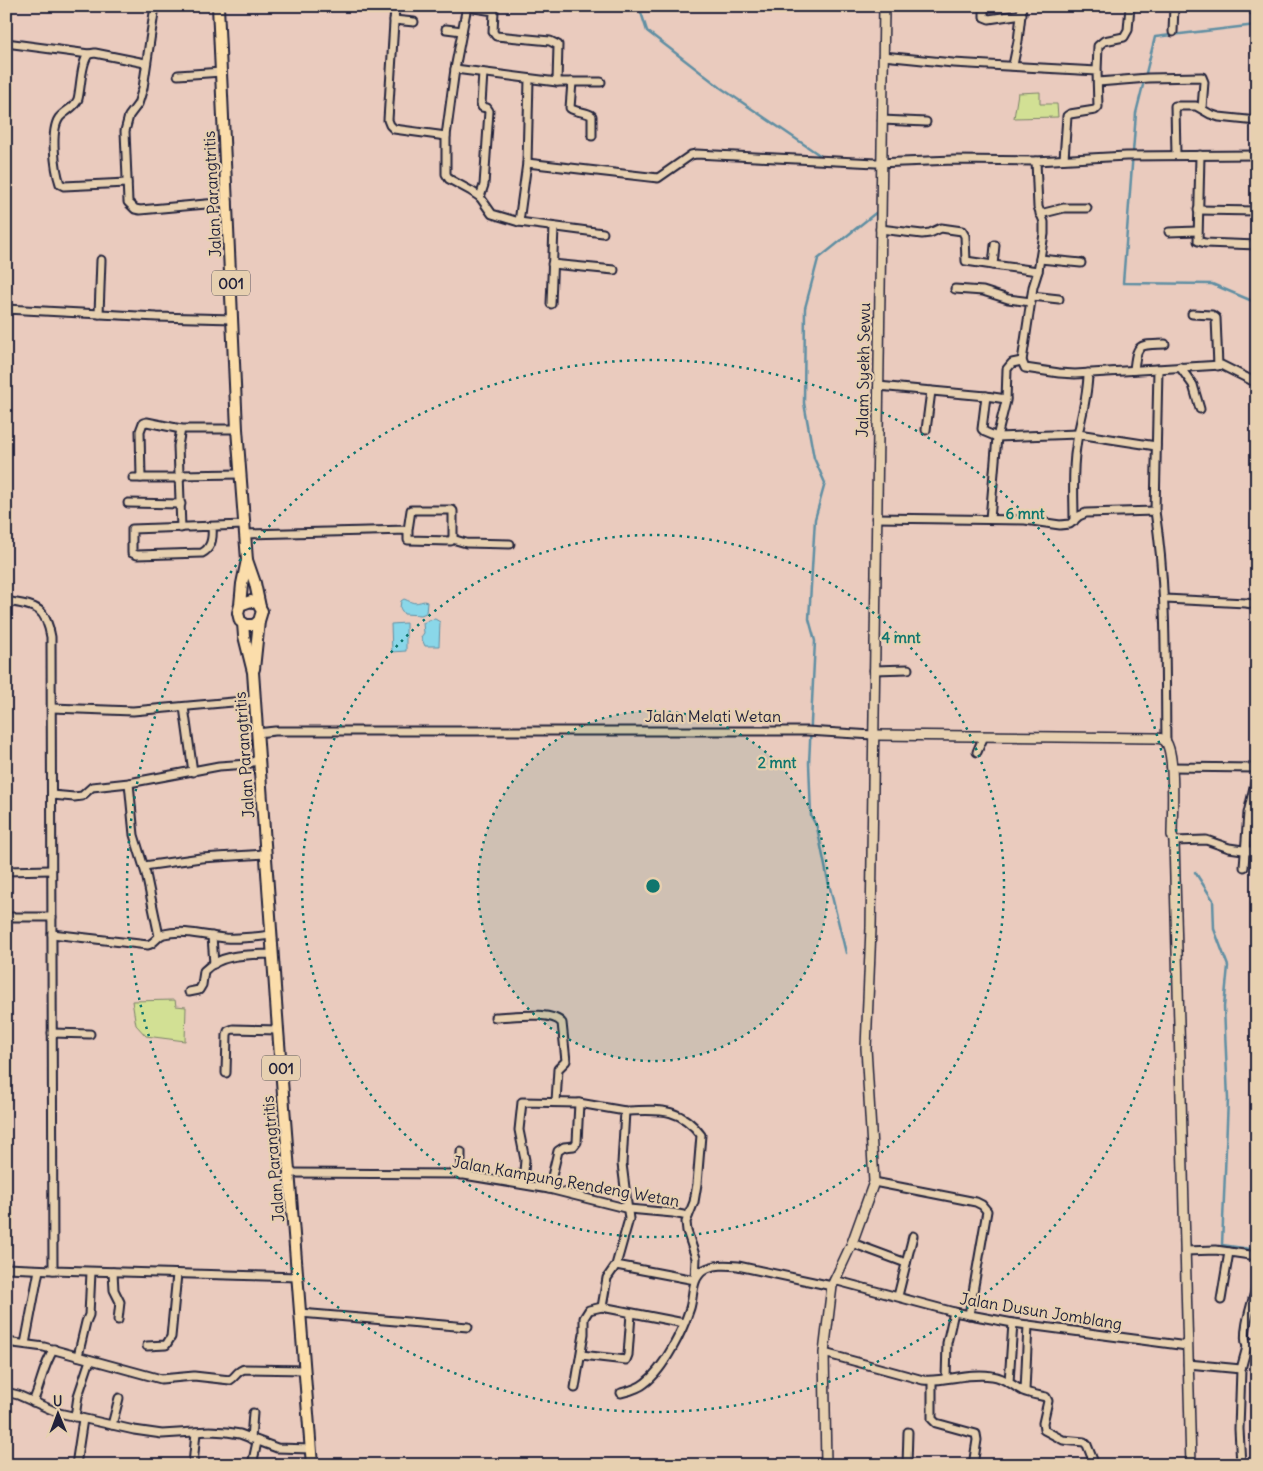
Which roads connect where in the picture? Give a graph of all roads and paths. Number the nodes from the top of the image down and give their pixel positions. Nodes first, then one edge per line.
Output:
1 (155, 6) edge
2 (218, 6) edge
3 (395, 6) edge
4 (467, 6) edge
5 (884, 6) edge
6 (984, 6) edge
7 (1022, 6) edge
8 (1130, 6) edge
9 (1174, 6) edge
10 (1022, 14) junction
11 (394, 20) junction
12 (414, 22) dead end
13 (446, 29) dead end
14 (462, 31) junction
15 (1173, 32) dead end
16 (6, 43) edge
17 (90, 54) junction
18 (883, 56) junction
19 (146, 63) junction
20 (1014, 65) junction
21 (455, 69) junction
22 (1097, 71) junction
23 (222, 72) junction
24 (483, 73) junction
25 (178, 75) dead end
26 (529, 79) junction
27 (557, 82) junction
28 (572, 82) junction
29 (601, 82) dead end
30 (1098, 82) junction
31 (1202, 108) junction
32 (882, 120) junction
33 (1257, 121) edge
34 (926, 122) dead end
35 (446, 136) junction
36 (592, 136) dead end
37 (1176, 155) junction
38 (1200, 155) junction
39 (1257, 155) edge
40 (1064, 159) junction
41 (1036, 161) junction
42 (527, 163) junction
43 (879, 163) junction
44 (127, 183) junction
45 (480, 198) junction
46 (228, 202) junction
47 (1087, 208) dead end
48 (1198, 210) junction
49 (1257, 212) edge
50 (1040, 214) junction
51 (520, 222) junction
52 (554, 227) junction
53 (880, 229) junction
54 (1197, 231) junction
55 (1169, 232) dead end
56 (603, 233) dead end
57 (995, 245) dead end
58 (1257, 246) edge
59 (1040, 259) junction
60 (101, 260) dead end
61 (1081, 263) dead end
62 (552, 264) junction
63 (993, 265) junction
64 (614, 270) dead end
65 (1038, 271) junction
66 (955, 288) dead end
67 (1031, 299) junction
68 (1059, 299) dead end
69 (550, 304) dead end
70 (6, 308) edge
71 (99, 314) junction
72 (1192, 314) dead end
73 (233, 319) junction
74 (1165, 344) dead end
75 (1022, 361) junction
76 (1218, 366) junction
77 (1180, 367) junction
78 (1158, 369) junction
79 (1134, 370) junction
80 (1088, 373) junction
81 (1257, 383) edge
82 (878, 386) junction
83 (930, 391) junction
84 (986, 396) junction
85 (1006, 399) junction
86 (1200, 409) dead end
87 (181, 429) junction
88 (237, 429) junction
89 (926, 430) dead end
90 (1078, 434) junction
91 (997, 437) junction
92 (1156, 446) junction
93 (240, 474) junction
94 (180, 476) junction
95 (128, 503) dead end
96 (181, 504) junction
97 (1155, 511) junction
98 (876, 518) junction
99 (990, 519) junction
100 (1074, 521) junction
101 (212, 527) junction
102 (181, 528) junction
103 (244, 529) junction
104 (408, 530) junction
105 (452, 540) junction
106 (510, 544) dead end
107 (247, 560) junction
108 (1164, 599) junction
109 (6, 601) edge
110 (1257, 605) edge
111 (240, 606) junction
112 (260, 607) junction
113 (260, 621) junction
114 (243, 624) junction
115 (908, 669) dead end
116 (874, 670) junction
117 (253, 672) junction
118 (255, 700) junction
119 (184, 707) junction
120 (52, 708) junction
121 (257, 733) junction
122 (874, 735) junction
123 (984, 736) junction
124 (1166, 743) junction
125 (977, 752) dead end
126 (259, 759) junction
127 (1172, 767) junction
128 (1257, 768) edge
129 (193, 772) junction
130 (1257, 774) edge
131 (129, 783) junction
132 (52, 795) junction
133 (1174, 841) junction
134 (1244, 850) junction
135 (1257, 852) edge
136 (266, 854) junction
137 (144, 866) junction
138 (1244, 867) dead end
139 (51, 870) junction
140 (6, 871) edge
141 (6, 917) edge
142 (52, 917) junction
143 (52, 934) junction
144 (271, 935) junction
145 (159, 936) junction
146 (212, 936) junction
147 (273, 954) junction
148 (214, 964) junction
149 (189, 992) dead end
150 (495, 1017) dead end
151 (278, 1030) junction
152 (52, 1033) junction
153 (90, 1034) dead end
154 (226, 1073) dead end
155 (556, 1102) junction
156 (579, 1103) junction
157 (625, 1111) junction
158 (461, 1152) dead end
159 (290, 1173) junction
160 (461, 1174) junction
161 (874, 1182) junction
162 (523, 1184) junction
163 (549, 1188) junction
164 (628, 1209) junction
165 (688, 1216) junction
166 (913, 1236) dead end
167 (852, 1243) junction
168 (1185, 1251) junction
169 (1229, 1252) junction
170 (1257, 1256) edge
171 (906, 1263) junction
172 (616, 1265) junction
173 (6, 1268) edge
174 (39, 1270) junction
175 (53, 1270) junction
176 (91, 1272) junction
177 (113, 1272) junction
178 (177, 1274) junction
179 (298, 1277) junction
180 (695, 1280) junction
181 (833, 1283) junction
182 (1257, 1285) edge
183 (898, 1296) junction
184 (1221, 1300) dead end
185 (602, 1307) junction
186 (954, 1312) junction
187 (300, 1313) junction
188 (632, 1314) junction
189 (969, 1315) junction
190 (118, 1320) dead end
191 (684, 1323) junction
192 (1013, 1323) junction
193 (1028, 1324) junction
194 (468, 1326) dead end
195 (6, 1342) edge
196 (1257, 1342) edge
197 (25, 1344) junction
198 (147, 1346) dead end
199 (1188, 1346) junction
200 (1247, 1347) junction
201 (54, 1349) junction
202 (824, 1353) junction
203 (581, 1355) junction
204 (78, 1356) junction
205 (90, 1360) junction
206 (1188, 1364) junction
207 (1241, 1369) junction
208 (305, 1370) junction
209 (946, 1378) junction
210 (932, 1381) junction
211 (1009, 1382) junction
212 (575, 1388) dead end
213 (1024, 1391) junction
214 (6, 1392) edge
215 (621, 1393) dead end
216 (119, 1398) dead end
217 (33, 1402) junction
218 (253, 1413) dead end
219 (75, 1417) junction
220 (84, 1419) junction
221 (112, 1425) junction
222 (196, 1432) junction
223 (908, 1432) dead end
224 (254, 1440) junction
225 (311, 1449) junction
226 (76, 1465) edge
227 (193, 1465) edge
228 (252, 1465) edge
229 (312, 1465) edge
230 (826, 1465) edge
231 (907, 1465) edge
232 (973, 1465) edge
233 (1095, 1465) edge
234 (1191, 1465) edge
235 (1241, 1465) edge

1 - 19 street
2 - 23 main road, Jalan Parangtritis / 001
3 - 11 street
4 - 14 street
4 - 27 street
5 - 18 street, Jalam Syekh Sewu
6 - 10 street
7 - 10 street
8 - 22 street
9 - 15 street
10 - 20 street
11 - 12 street
11 - 35 street
13 - 14 street
14 - 21 street
16 - 17 street
17 - 19 street
17 - 44 street
18 - 20 street
18 - 32 street, Jalam Syekh Sewu
19 - 44 street
20 - 22 street
21 - 24 street
21 - 35 street
22 - 30 street
23 - 25 street
23 - 46 main road, Jalan Parangtritis / 001
24 - 26 street
24 - 45 street
26 - 27 street
26 - 42 street
27 - 28 street
28 - 29 street
28 - 36 street
30 - 31 street
30 - 40 street
31 - 33 street
31 - 37 street
32 - 34 street
32 - 43 street, Jalam Syekh Sewu
35 - 45 street
37 - 38 street
37 - 40 street
38 - 39 street
38 - 48 street
40 - 41 street
41 - 43 street
41 - 50 street
42 - 43 street
42 - 51 street
43 - 53 street, Jalam Syekh Sewu
44 - 46 street
45 - 51 street
46 - 73 main road, Jalan Parangtritis / 001
47 - 50 street
48 - 49 street
48 - 54 street
50 - 59 street
51 - 52 street
52 - 56 street
52 - 62 street
53 - 63 street
53 - 82 street, Jalam Syekh Sewu
54 - 55 street
54 - 58 street
57 - 63 street
59 - 61 street
59 - 65 street
60 - 71 street
62 - 64 street
62 - 69 street
63 - 65 street
65 - 67 street
66 - 67 street
67 - 68 street
67 - 75 street
70 - 71 street
71 - 73 street
72 - 76 street
73 - 88 main road, Jalan Parangtritis / 001
74 - 79 street
75 - 80 street
75 - 85 street
76 - 77 street
76 - 81 street
77 - 78 street
77 - 86 street
78 - 79 street
78 - 92 street
79 - 80 street
80 - 90 street
82 - 83 street
82 - 98 street, Jalam Syekh Sewu
83 - 84 street
83 - 89 street
84 - 85 street
84 - 91 street
85 - 91 street
87 - 88 street
87 - 94 street
87 - 94 street
88 - 93 main road, Jalan Parangtritis / 001
90 - 91 street
90 - 92 street
90 - 100 street
91 - 99 street
92 - 97 street
93 - 94 street
93 - 103 main road, Jalan Parangtritis / 001
94 - 96 street
95 - 96 street
96 - 102 street
97 - 100 street
97 - 108 street
98 - 99 street
98 - 116 street, Jalam Syekh Sewu
99 - 100 street
101 - 102 street
101 - 102 street
101 - 103 street
103 - 104 street
103 - 107 main road, Jalan Parangtritis / 001
104 - 105 street
104 - 105 street
105 - 106 street
107 - 111 main road, Jalan Parangtritis / 001
107 - 112 main road, Jalan Parangtritis / 001
108 - 110 street
108 - 124 street
109 - 120 street
111 - 112 main road
111 - 114 main road, 001
112 - 113 main road, 001
113 - 114 main road
113 - 117 main road, Jalan Parangtritis / 001
114 - 117 main road, Jalan Parangtritis / 001
115 - 116 street
116 - 122 street, Jalam Syekh Sewu
117 - 118 main road, Jalan Parangtritis / 001
118 - 119 street
118 - 121 main road, Jalan Parangtritis / 001
119 - 120 street
119 - 129 street
120 - 132 street
121 - 122 street, Jalan Melati Wetan
121 - 126 main road, Jalan Parangtritis / 001
122 - 123 street, Jalan Melati Wetan
122 - 161 street, Jalam Syekh Sewu
123 - 124 street, Jalan Melati Wetan
123 - 125 street
124 - 127 street
126 - 129 street
126 - 136 main road, Jalan Parangtritis / 001
127 - 128 street
127 - 133 street
129 - 131 street
130 - 134 street
131 - 132 street
131 - 137 street
132 - 139 street
133 - 134 street
133 - 168 street
134 - 135 street
134 - 138 street
136 - 137 street
136 - 144 main road, Jalan Parangtritis / 001
137 - 145 street
139 - 140 street
139 - 142 street
141 - 142 street
142 - 143 street
143 - 145 street
143 - 152 street
144 - 146 street
144 - 147 main road, Jalan Parangtritis / 001
145 - 146 street
146 - 148 street
147 - 148 street
147 - 151 main road, Jalan Parangtritis / 001
148 - 149 street
150 - 155 street
151 - 154 street
151 - 159 main road, Jalan Parangtritis / 001
152 - 153 street
152 - 175 street
155 - 156 street
155 - 162 street
156 - 157 street
156 - 163 street
157 - 164 street
157 - 165 street
158 - 160 street
159 - 160 street, Jalan Kampung Rendeng Wetan
159 - 179 main road, Jalan Parangtritis / 001
160 - 162 street, Jalan Kampung Rendeng Wetan
161 - 167 street
161 - 189 street
162 - 163 street, Jalan Kampung Rendeng Wetan
163 - 164 street, Jalan Kampung Rendeng Wetan
164 - 165 street, Jalan Kampung Rendeng Wetan
164 - 172 street
165 - 180 street
166 - 171 street
167 - 171 street
167 - 181 street
168 - 169 street
168 - 199 street
169 - 170 street
169 - 184 street
171 - 183 street
172 - 180 street
172 - 185 street
173 - 174 street
174 - 175 street
174 - 197 street
175 - 176 street
176 - 177 street
176 - 204 street
177 - 178 street
177 - 190 street
178 - 179 street
178 - 198 street
179 - 187 main road, Jalan Parangtritis / 001
180 - 181 street, Jalan Dusun Jomblang
180 - 191 street
181 - 183 street, Jalan Dusun Jomblang
181 - 202 street
182 - 200 street
183 - 186 street, Jalan Dusun Jomblang
185 - 188 street
185 - 203 street
186 - 189 street, Jalan Dusun Jomblang
186 - 209 street
187 - 194 street
187 - 208 main road, Jalan Parangtritis / 001
188 - 191 street
188 - 203 street
189 - 192 street, Jalan Dusun Jomblang
191 - 215 street
192 - 193 street, Jalan Dusun Jomblang
192 - 211 street
193 - 199 street, Jalan Dusun Jomblang
193 - 213 street
195 - 197 street
196 - 200 street
197 - 201 street
199 - 206 street
200 - 207 street
201 - 204 street
201 - 217 street
202 - 210 street
202 - 230 street
203 - 212 street
204 - 205 street
205 - 208 street
205 - 219 street
206 - 207 street
206 - 234 street
207 - 235 street
208 - 225 main road, Jalan Parangtritis / 001
209 - 210 street
209 - 211 street
210 - 232 street
211 - 213 street
213 - 233 street
214 - 217 street
216 - 221 street
217 - 219 street
218 - 224 street
219 - 220 street
220 - 221 street
220 - 226 street
221 - 222 street
222 - 224 street
222 - 227 street
223 - 231 street
224 - 225 street
224 - 228 street
225 - 229 main road, Jalan Parangtritis / 001

